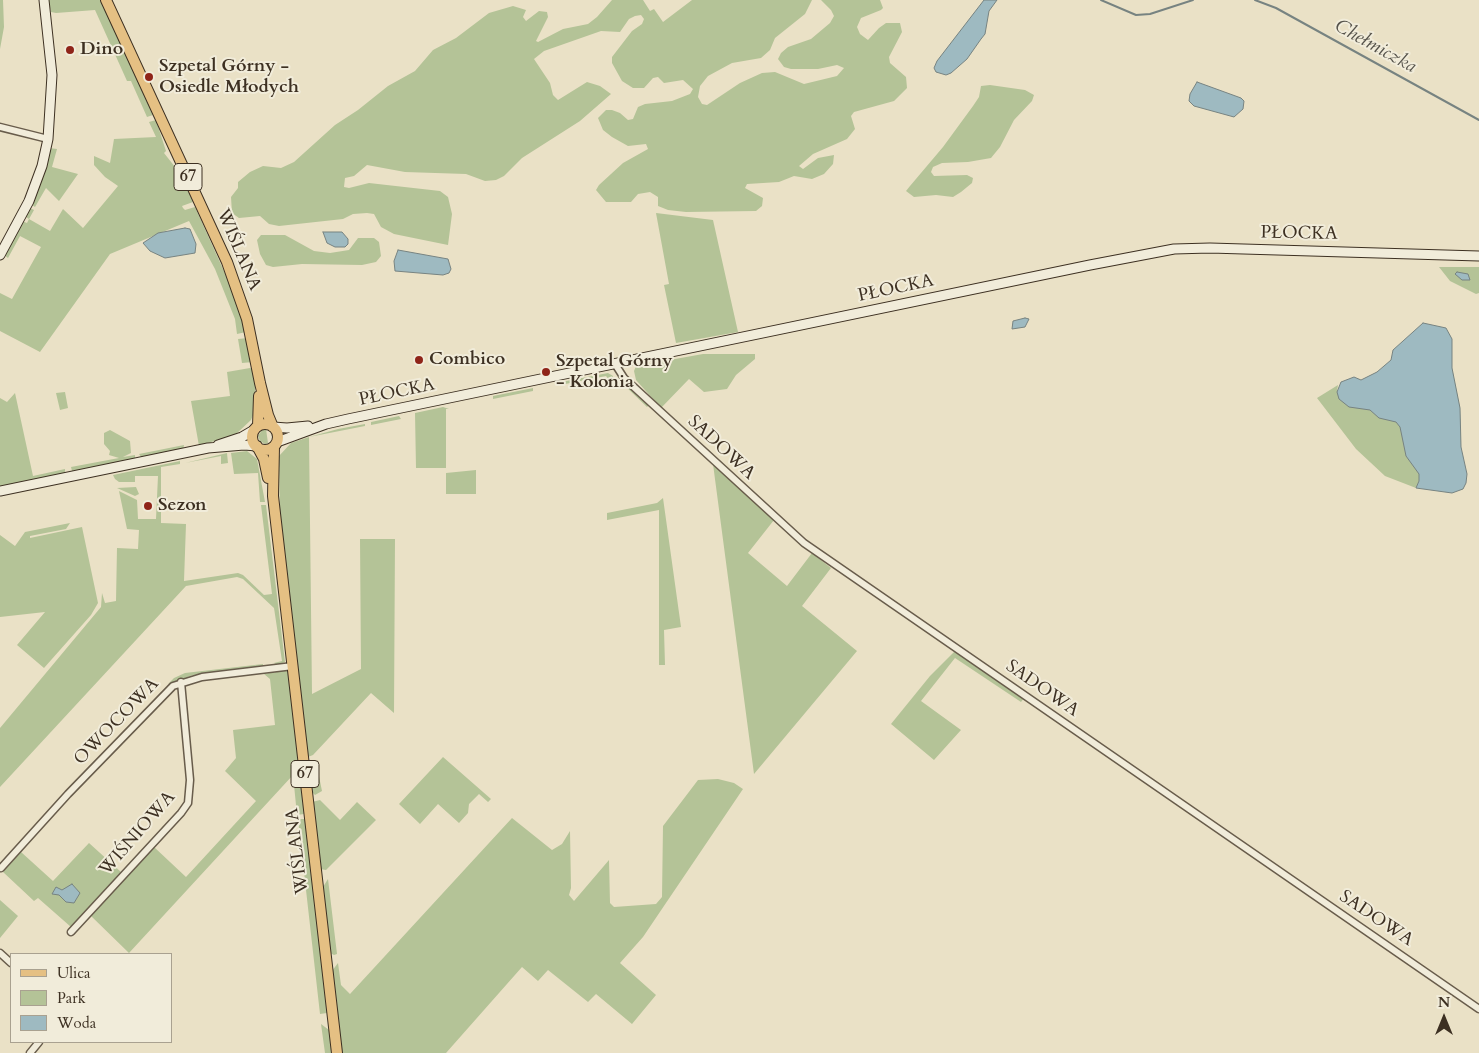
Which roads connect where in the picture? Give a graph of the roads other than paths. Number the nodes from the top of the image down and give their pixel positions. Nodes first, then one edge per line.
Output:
1 (44, 0) edge
2 (106, 0) edge
3 (0, 127) edge
4 (48, 139) junction
5 (0, 255) edge
6 (1479, 256) edge
7 (615, 364) junction
8 (260, 383) junction
9 (326, 424) junction
10 (273, 427) junction
11 (256, 428) junction
12 (275, 444) junction
13 (257, 446) junction
14 (208, 448) junction
15 (0, 491) edge
16 (273, 496) junction
17 (293, 666) junction
18 (181, 682) junction
19 (1, 868) edge
20 (71, 932) dead end
21 (0, 953) edge
22 (10, 963) edge
23 (1479, 1008) edge
24 (38, 1043) edge
25 (30, 1053) edge
26 (337, 1053) edge

1 - 4 main road
2 - 8 main road, WIŚLANA / 67
3 - 4 street
4 - 5 main road
6 - 7 main road, PŁOCKA
7 - 9 main road, PŁOCKA
7 - 23 street, SADOWA
8 - 10 main road, WIŚLANA / 67
8 - 11 main road, WIŚLANA / 67
9 - 10 main road, PŁOCKA
9 - 12 main road, PŁOCKA
10 - 11 main road
10 - 12 main road, 67
11 - 13 main road, 67
11 - 14 main road
12 - 13 main road
12 - 16 main road, WIŚLANA / 67
13 - 14 main road
13 - 16 main road, WIŚLANA / 67
14 - 15 main road
16 - 17 main road, WIŚLANA / 67
17 - 18 street, OWOCOWA
17 - 26 main road, WIŚLANA / 67
18 - 19 street, OWOCOWA
18 - 20 street, WIŚNIOWA
21 - 22 street
24 - 25 street

